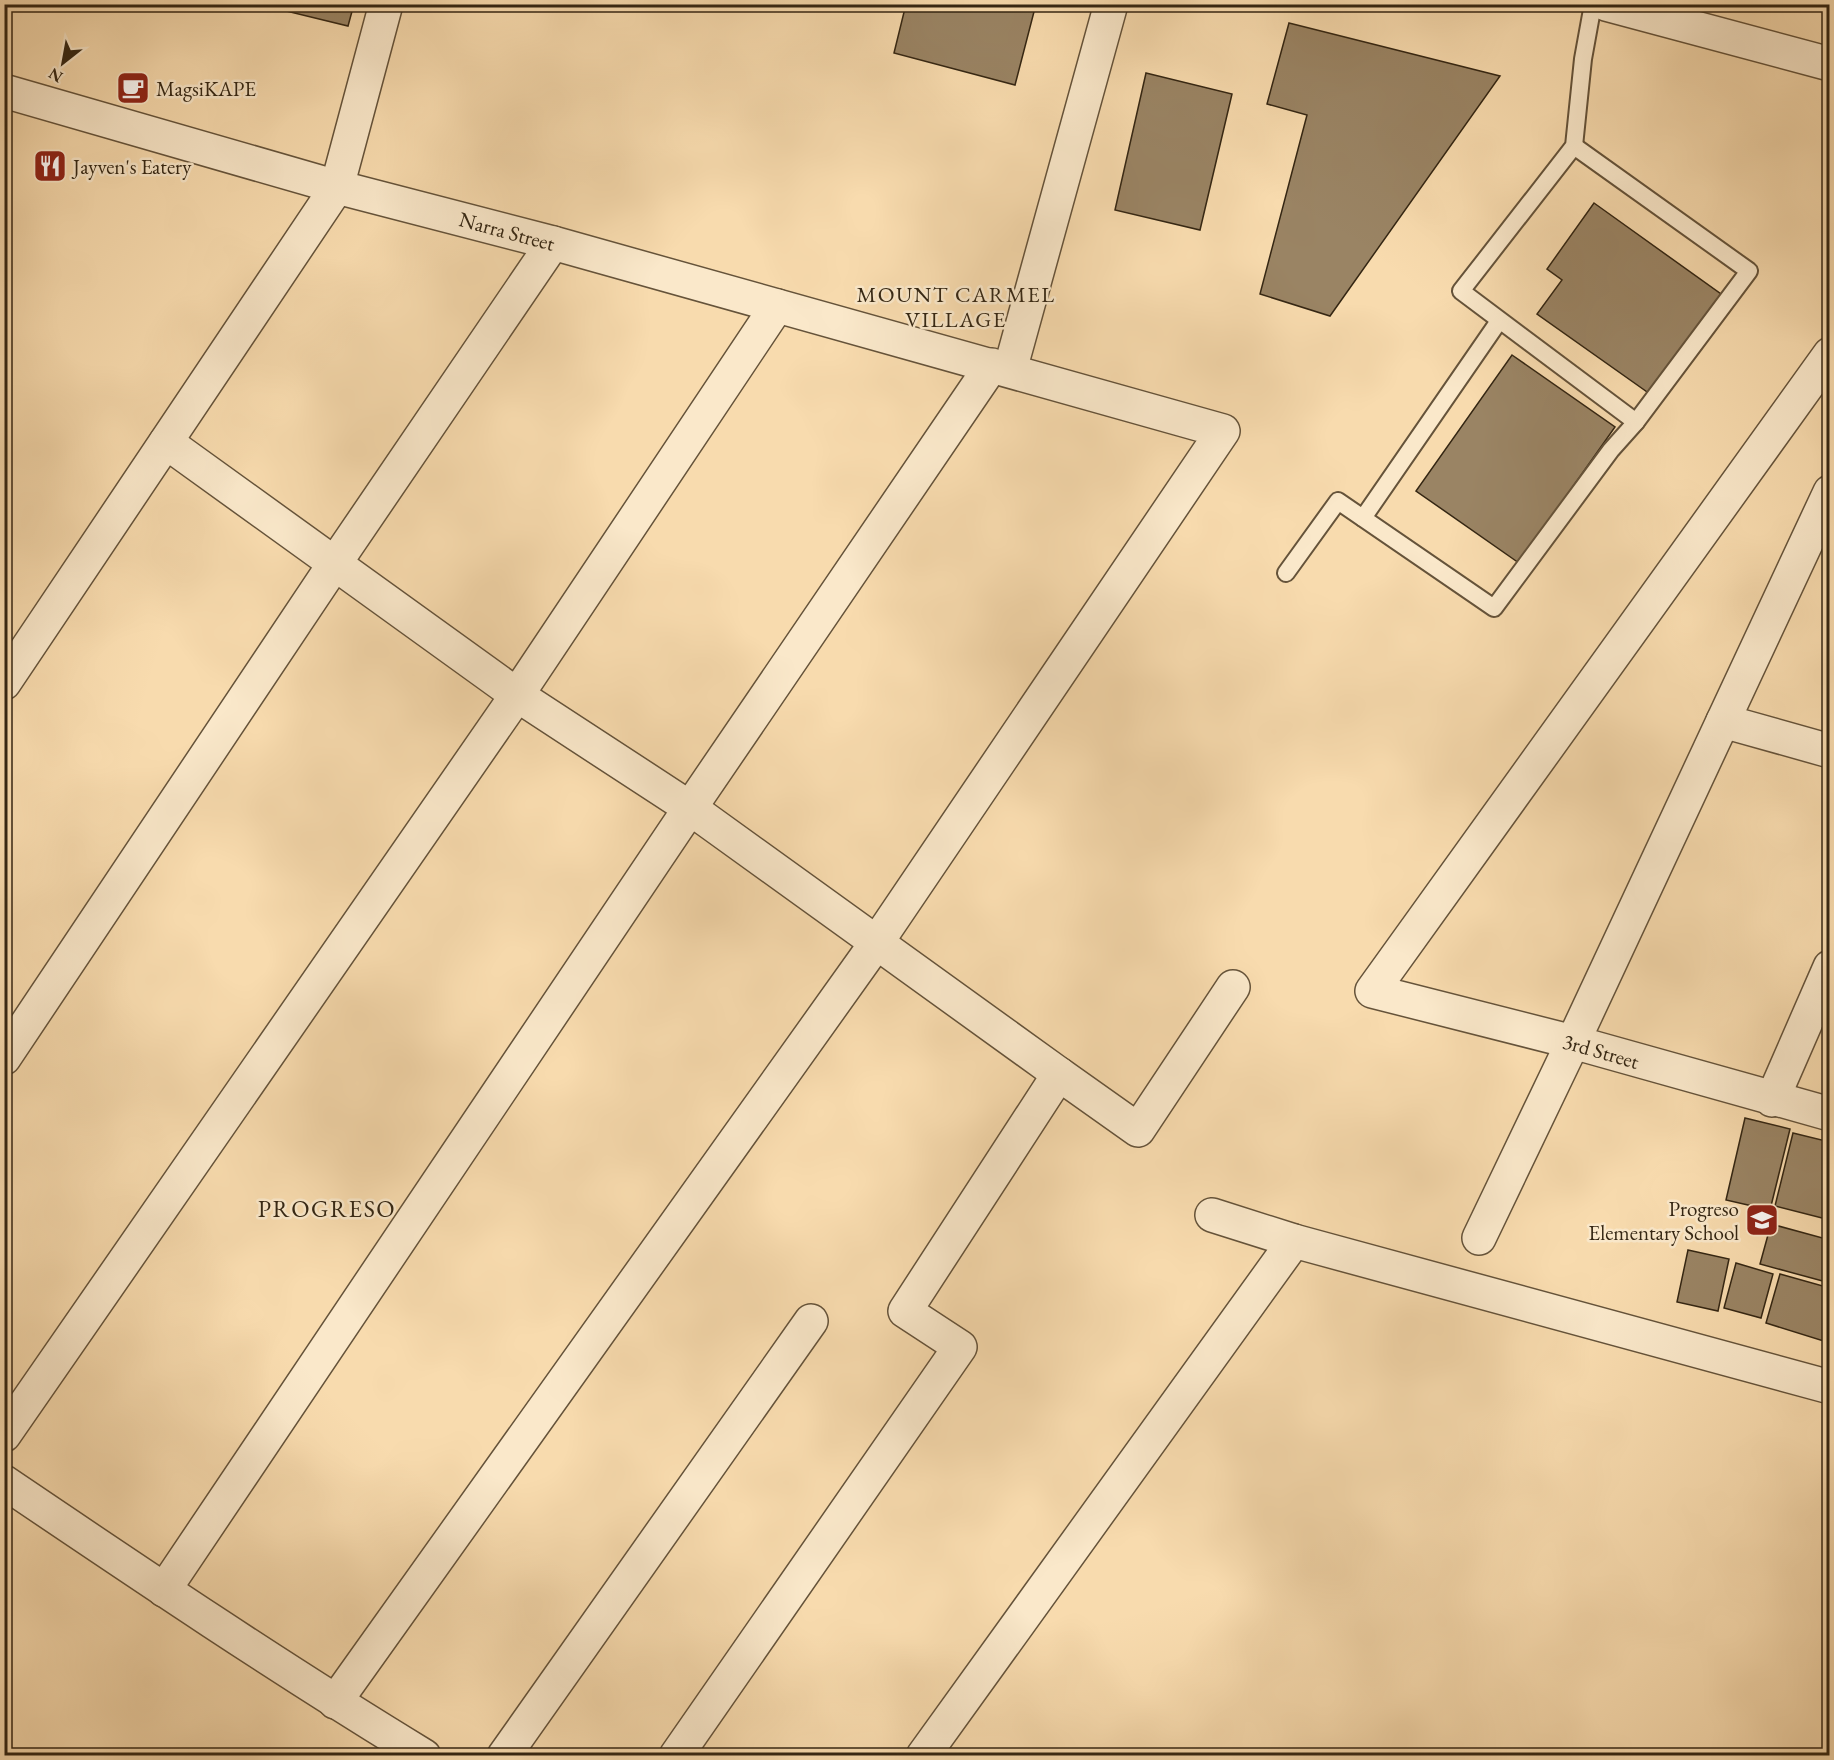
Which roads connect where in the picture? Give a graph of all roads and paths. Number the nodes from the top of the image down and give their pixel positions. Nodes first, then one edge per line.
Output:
1 (386, 4) edge
2 (1111, 4) edge
3 (1593, 4) edge
4 (1606, 4) edge
5 (1830, 64) edge
6 (4, 91) edge
7 (1574, 146) junction
8 (337, 187) junction
9 (553, 243) junction
10 (777, 306) junction
11 (1499, 321) junction
12 (1830, 354) edge
13 (1001, 368) junction
14 (1636, 422) junction
15 (166, 442) junction
16 (1830, 492) edge
17 (1363, 518) junction
18 (335, 563) junction
19 (1286, 573) dead end
20 (4, 683) edge
21 (517, 695) junction
22 (1723, 721) junction
23 (1830, 751) edge
24 (690, 808) junction
25 (877, 942) junction
26 (1830, 967) edge
27 (1233, 987) dead end
28 (1573, 1042) junction
29 (4, 1058) edge
30 (1059, 1074) junction
31 (1772, 1100) junction
32 (1830, 1114) edge
33 (1212, 1215) dead end
34 (1479, 1238) dead end
35 (1294, 1241) junction
36 (811, 1321) dead end
37 (1830, 1387) edge
38 (4, 1435) edge
39 (4, 1482) edge
40 (164, 1590) junction
41 (335, 1702) junction
42 (424, 1755) edge
43 (504, 1755) edge
44 (676, 1755) edge
45 (923, 1755) edge

1 - 8 street
2 - 13 street
3 - 7 lane
4 - 5 street
6 - 8 street, Narra Street
7 - 11 lane
7 - 14 lane
8 - 9 street, Narra Street
8 - 15 street
9 - 10 street, Narra Street
9 - 18 street
10 - 13 street, Narra Street
10 - 21 street
11 - 14 lane
11 - 17 lane
12 - 28 street, 3rd Street
13 - 24 street
13 - 25 street, Narra Street
14 - 17 lane
15 - 18 street
15 - 20 street
16 - 22 street
17 - 19 lane
18 - 21 street
18 - 29 street
21 - 24 street
21 - 38 street
22 - 23 street
22 - 28 street
24 - 25 street
24 - 40 street
25 - 30 street
25 - 41 street
26 - 31 street
27 - 30 street
28 - 31 street, 3rd Street
28 - 34 street
30 - 44 street
31 - 32 street, 3rd Street
33 - 35 street
35 - 37 street
35 - 45 street
36 - 43 street
39 - 40 street
40 - 41 street
41 - 42 street

